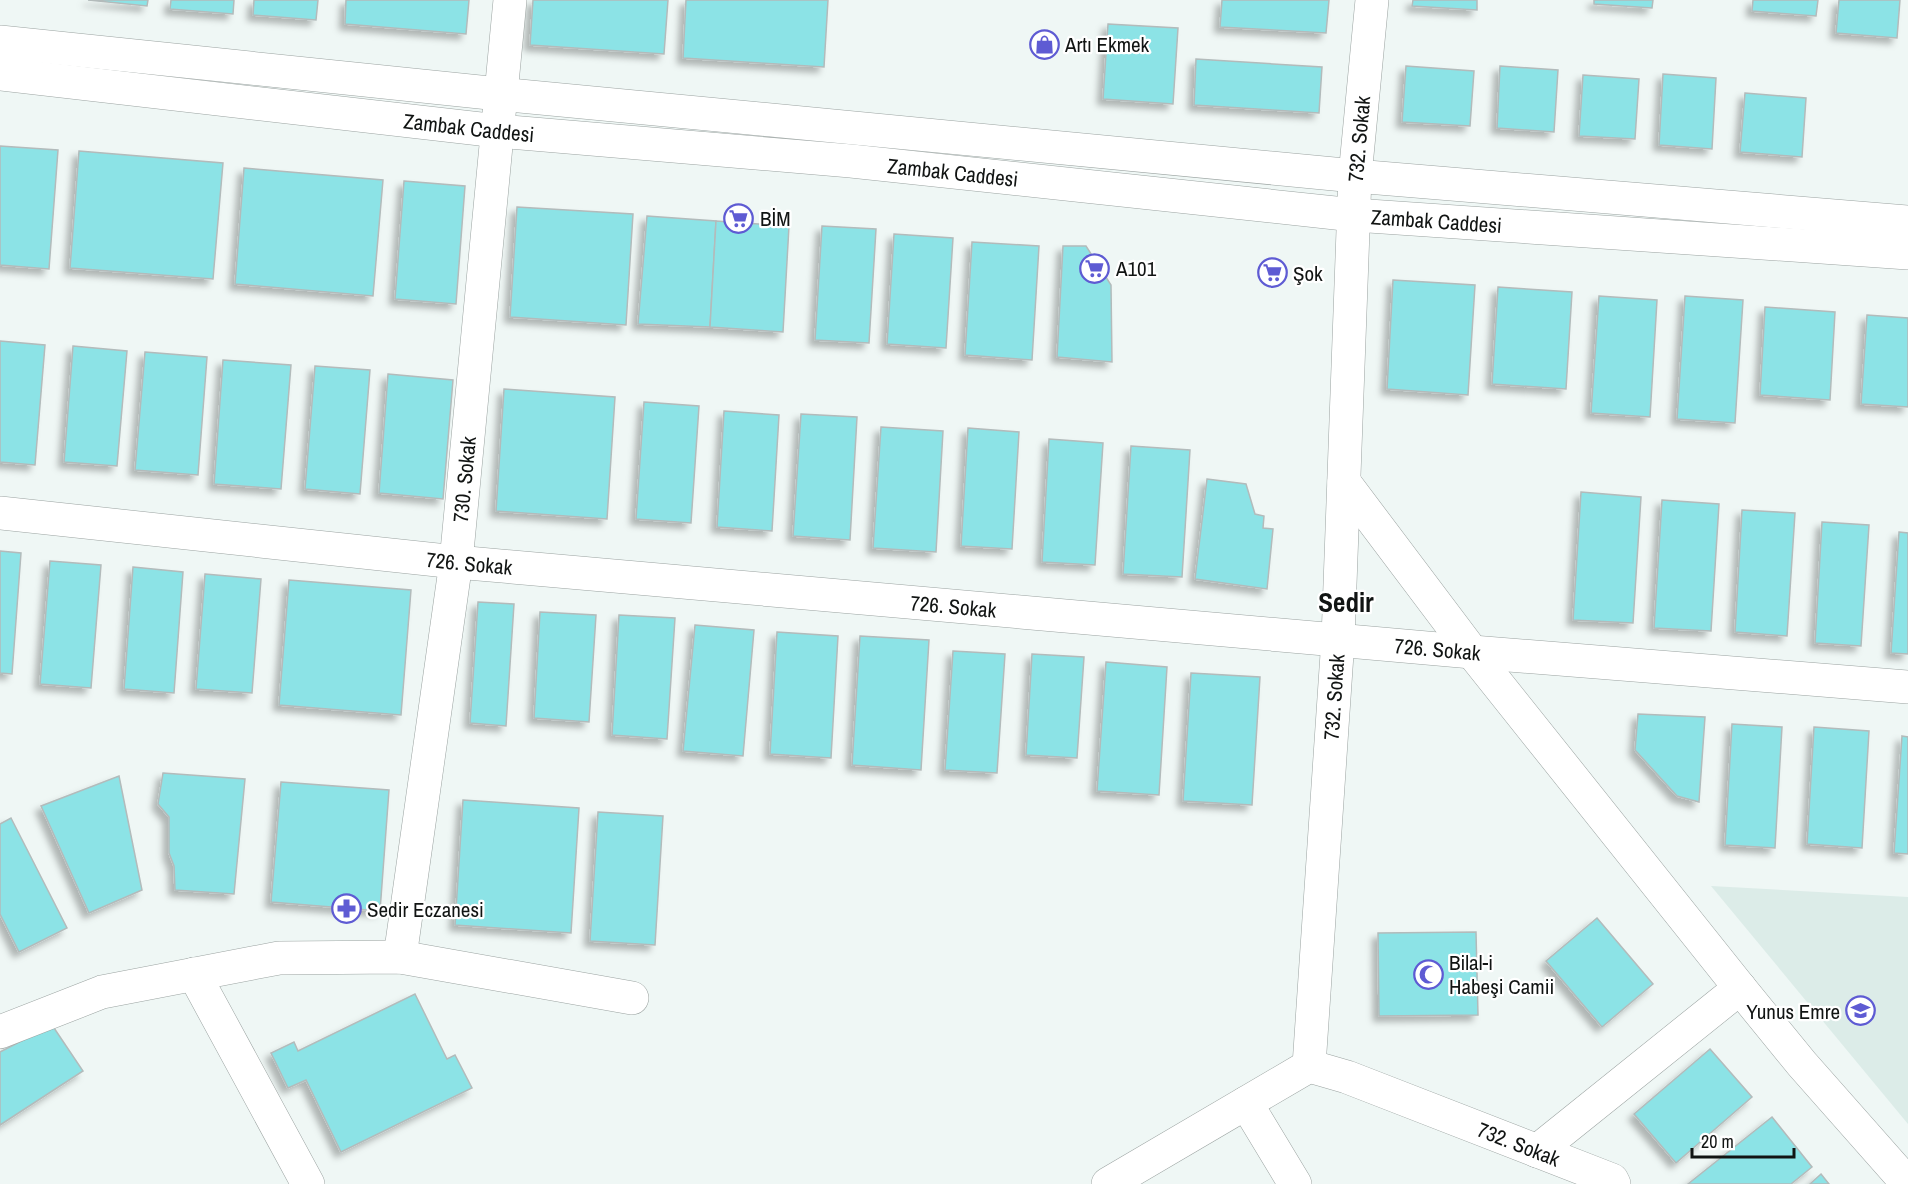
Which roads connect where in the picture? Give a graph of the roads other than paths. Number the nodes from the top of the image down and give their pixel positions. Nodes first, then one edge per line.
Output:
1 (510, 0) edge
2 (1372, 0) edge
3 (0, 42) edge
4 (0, 74) edge
5 (499, 94) junction
6 (498, 131) junction
7 (1355, 176) junction
8 (1354, 215) junction
9 (1908, 222) edge
10 (1908, 253) edge
11 (1344, 482) junction
12 (0, 513) edge
13 (456, 562) junction
14 (1338, 639) junction
15 (1472, 652) junction
16 (1908, 687) edge
17 (400, 957) junction
18 (194, 974) junction
19 (1740, 988) junction
20 (632, 998) dead end
21 (0, 1032) edge
22 (1309, 1066) junction
23 (1246, 1103) junction
24 (1537, 1151) junction
25 (308, 1184) edge
26 (1108, 1184) edge
27 (1295, 1184) edge
28 (1614, 1184) edge
29 (1908, 1184) edge

1 - 5 street, 730. Sokak
2 - 7 street, 732. Sokak
3 - 5 street, Zambak Caddesi
4 - 6 street, Zambak Caddesi
5 - 6 street, 730. Sokak
5 - 7 street, Zambak Caddesi
6 - 8 street, Zambak Caddesi
6 - 13 street, 730. Sokak
7 - 8 street, 732. Sokak
7 - 9 street, Zambak Caddesi
8 - 10 street, Zambak Caddesi
8 - 11 street, 732. Sokak
11 - 14 street, 732. Sokak
11 - 15 street
12 - 13 street, 726. Sokak
13 - 14 street, 726. Sokak
13 - 17 street, 730. Sokak
14 - 15 street, 726. Sokak
14 - 22 street, 732. Sokak
15 - 16 street, 726. Sokak
15 - 19 street
17 - 18 street
17 - 20 street
18 - 21 street
18 - 25 street
19 - 24 street
19 - 29 street
22 - 23 street
22 - 24 street, 732. Sokak
23 - 26 street
23 - 27 street
24 - 28 street, 732. Sokak

